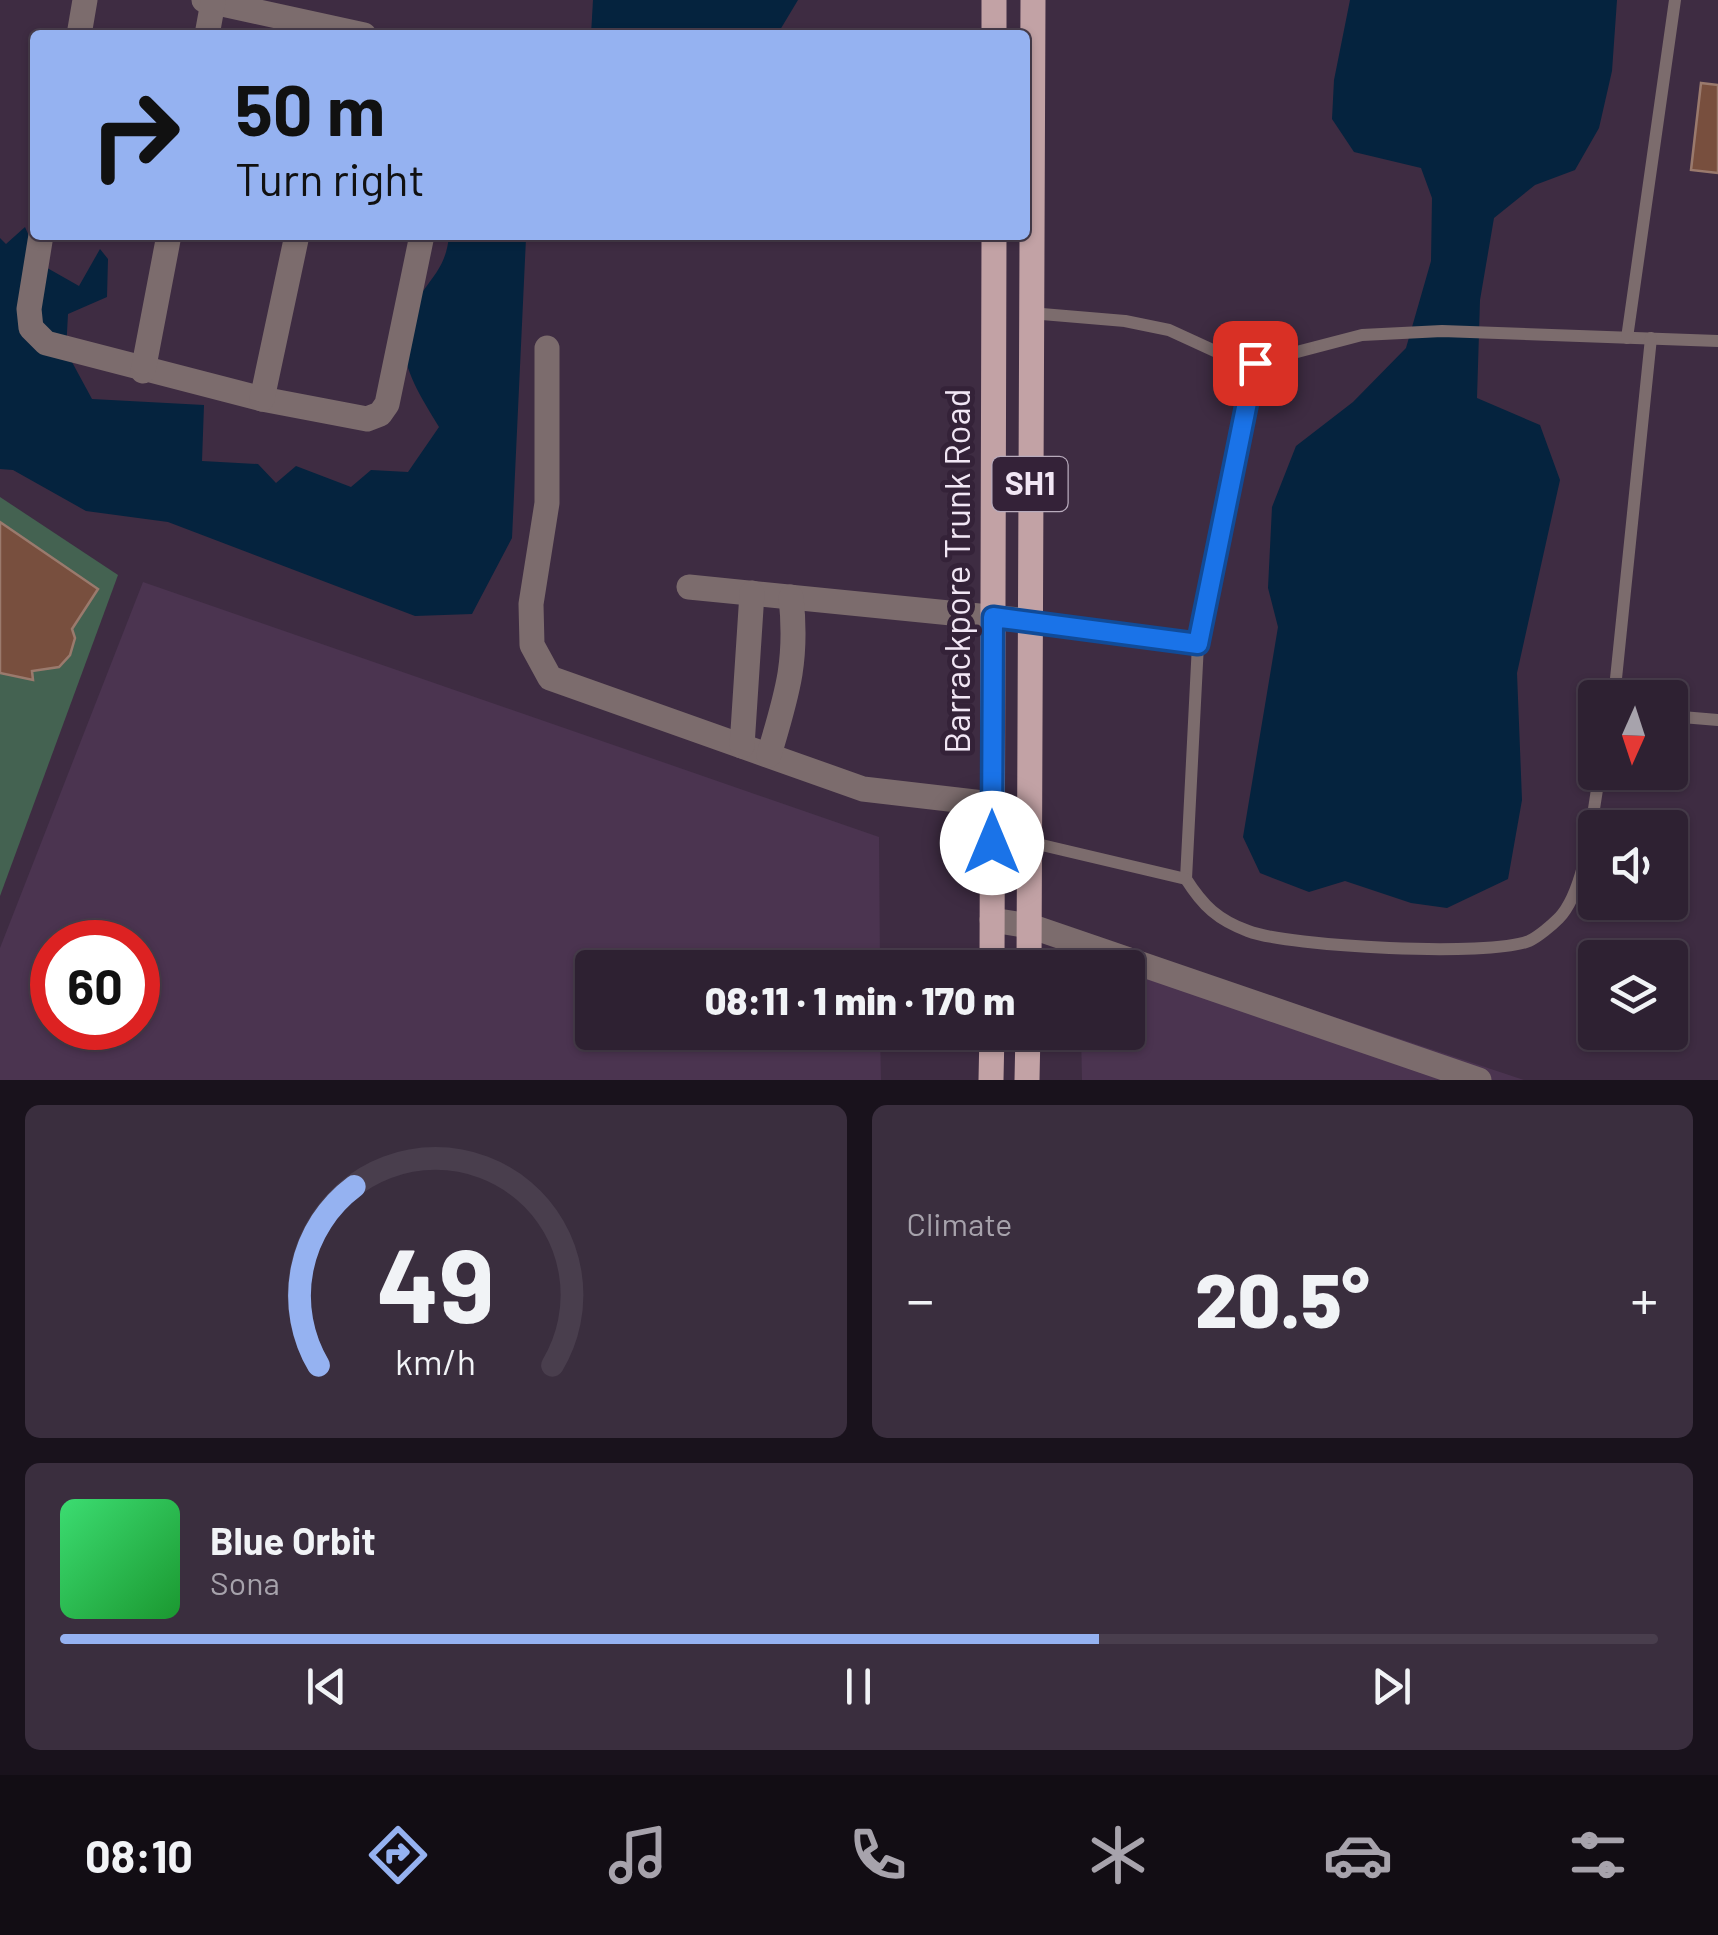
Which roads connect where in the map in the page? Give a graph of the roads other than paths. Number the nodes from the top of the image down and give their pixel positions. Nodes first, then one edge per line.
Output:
1 (85, 0) edge
2 (994, 0) edge
3 (1033, 0) edge
4 (1675, 0) edge
5 (208, 1) edge
6 (79, 30) edge
7 (206, 30) edge
8 (335, 30) edge
9 (994, 30) edge
10 (1030, 116) edge
11 (41, 240) edge
12 (168, 240) edge
13 (296, 240) edge
14 (421, 240) edge
15 (994, 240) edge
16 (1030, 240) edge
17 (1030, 313) junction
18 (1627, 338) junction
19 (1651, 338) junction
20 (1718, 341) edge
21 (547, 348) dead end
22 (1255, 363) junction
23 (144, 371) junction
24 (262, 399) junction
25 (689, 587) dead end
26 (752, 593) junction
27 (790, 597) junction
28 (993, 617) junction
29 (1030, 621) junction
30 (1198, 644) junction
31 (1616, 680) edge
32 (1688, 718) edge
33 (1718, 720) edge
34 (742, 746) junction
35 (769, 755) junction
36 (1596, 790) edge
37 (992, 804) junction
38 (1029, 842) junction
39 (1186, 879) junction
40 (992, 920) junction
41 (1030, 926) junction
42 (992, 950) edge
43 (1029, 950) edge
44 (992, 1050) edge
45 (1028, 1050) edge
46 (991, 1080) edge
47 (1027, 1080) edge
48 (1479, 1080) edge

1 - 6 street
2 - 9 main road
3 - 10 main road, Barrackpore Trunk Road / SH1
4 - 18 lane
5 - 7 street
5 - 8 street
11 - 23 street
12 - 23 street
13 - 24 street
14 - 24 street
15 - 28 main road, Barrackpore Trunk Road / SH1
16 - 17 main road, Barrackpore Trunk Road / SH1
17 - 22 lane
17 - 29 main road, Barrackpore Trunk Road / SH1
18 - 19 lane
18 - 22 lane
19 - 20 lane
19 - 31 lane
21 - 34 street
22 - 30 lane
23 - 24 street
25 - 26 street
26 - 27 street
26 - 34 street
27 - 28 street
27 - 35 street
28 - 29 street
28 - 37 main road, Barrackpore Trunk Road / SH1
29 - 30 lane
29 - 38 main road, Barrackpore Trunk Road / SH1
30 - 39 lane
32 - 33 lane
34 - 35 street
35 - 37 street
36 - 39 lane
37 - 40 main road, Barrackpore Trunk Road / SH1
38 - 39 lane
38 - 41 main road, Barrackpore Trunk Road / SH1
40 - 41 street
40 - 42 main road, Barrackpore Trunk Road / SH1
41 - 43 main road, Barrackpore Trunk Road / SH1
41 - 48 street
44 - 46 main road
45 - 47 main road

